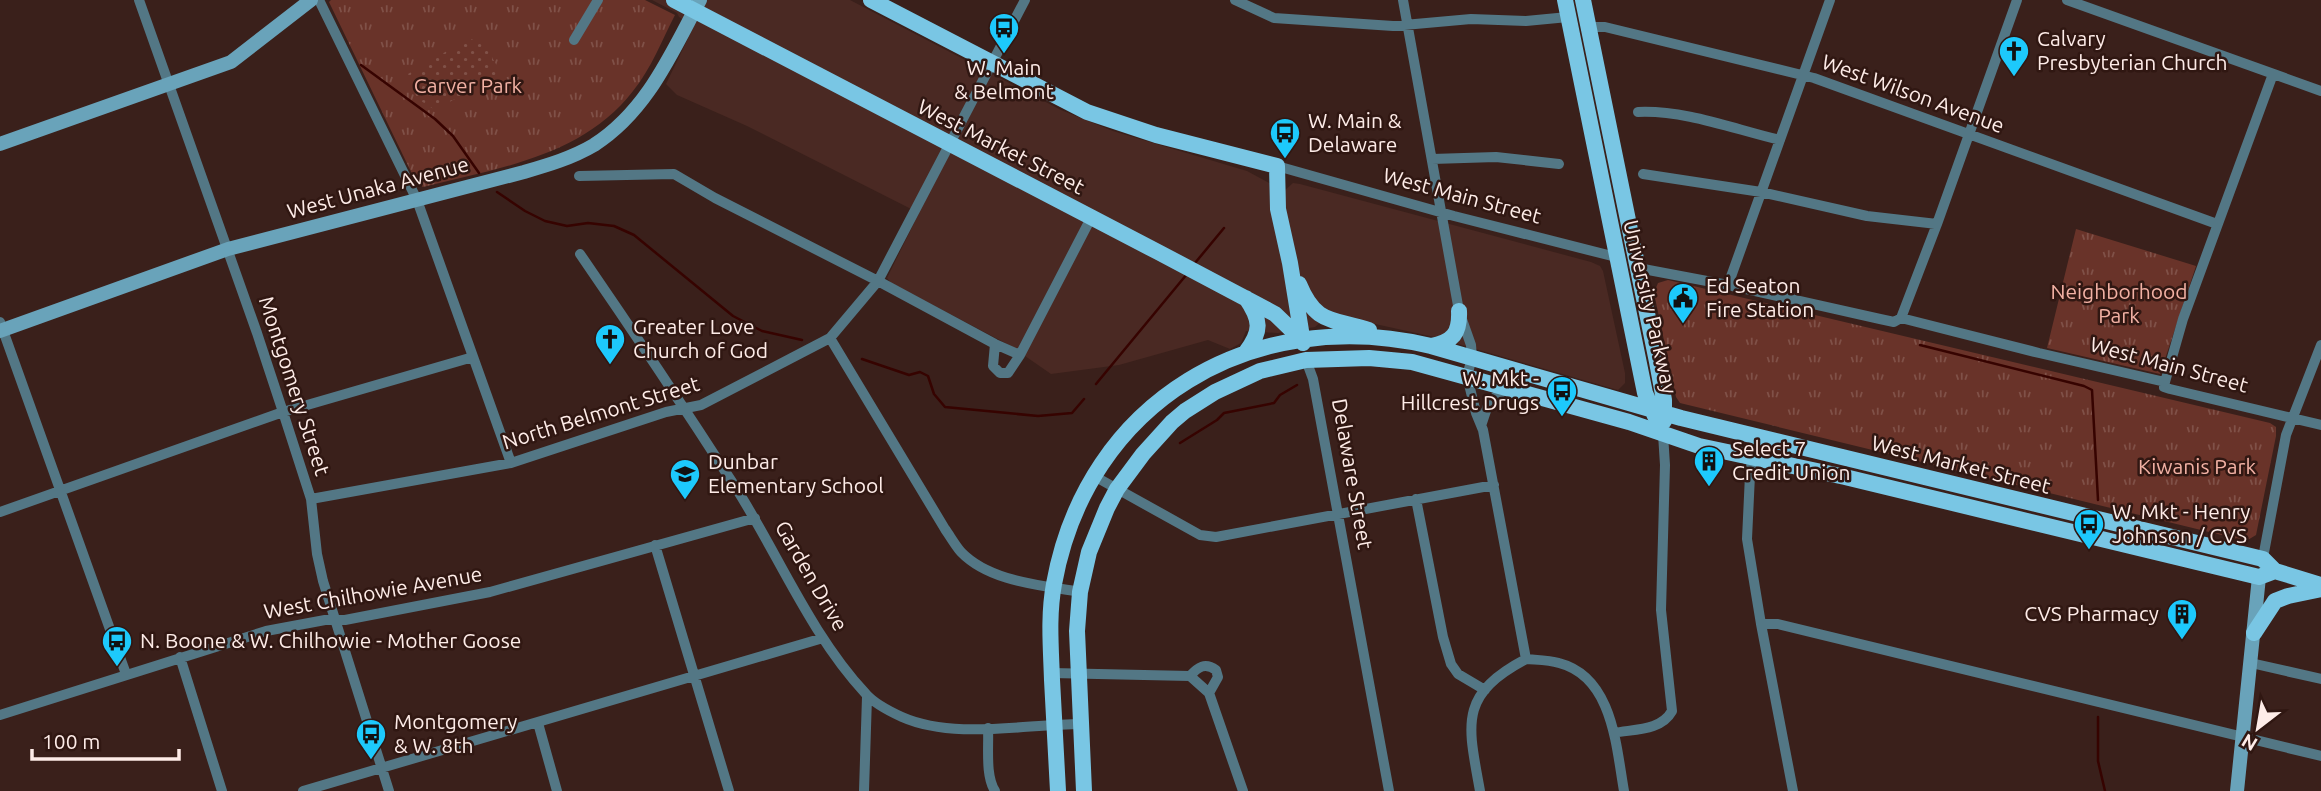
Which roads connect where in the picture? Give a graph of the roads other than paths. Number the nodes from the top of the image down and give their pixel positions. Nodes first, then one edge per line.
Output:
1 (139, 0) edge
2 (311, 0) edge
3 (319, 0) edge
4 (598, 0) edge
5 (674, 0) edge
6 (871, 0) edge
7 (1025, 0) edge
8 (1235, 0) edge
9 (1403, 0) edge
10 (1565, 0) edge
11 (1583, 0) edge
12 (1830, 0) edge
13 (2017, 0) edge
14 (2067, 0) edge
15 (697, 5) edge
16 (1568, 17) junction
17 (1407, 25) junction
18 (1588, 27) junction
19 (575, 40) dead end
20 (991, 63) junction
21 (2273, 74) junction
22 (1803, 76) junction
23 (169, 83) junction
24 (2321, 91) edge
25 (1638, 112) dead end
26 (1968, 134) junction
27 (1780, 140) junction
28 (0, 144) edge
29 (950, 144) junction
30 (1432, 159) junction
31 (1559, 164) dead end
32 (1276, 166) junction
33 (1643, 174) dead end
34 (579, 176) dead end
35 (1761, 192) junction
36 (417, 200) junction
37 (1442, 213) junction
38 (1091, 218) junction
39 (1937, 224) junction
40 (2217, 224) junction
41 (228, 250) junction
42 (580, 254) dead end
43 (1616, 257) junction
44 (1290, 263) junction
45 (1638, 268) junction
46 (878, 281) junction
47 (1728, 285) junction
48 (1246, 298) junction
49 (1296, 299) junction
50 (1459, 311) junction
51 (1275, 314) junction
52 (1901, 318) junction
53 (1, 328) edge
54 (1391, 337) junction
55 (830, 338) junction
56 (1302, 340) junction
57 (995, 344) junction
58 (2321, 345) edge
59 (1431, 346) junction
60 (1246, 352) junction
61 (1020, 355) junction
62 (473, 357) junction
63 (1472, 358) junction
64 (1306, 360) junction
65 (1467, 376) junction
66 (2165, 382) junction
67 (1508, 387) junction
68 (685, 408) junction
69 (283, 412) junction
70 (1658, 412) junction
71 (2292, 419) junction
72 (1482, 423) junction
73 (2321, 425) edge
74 (1663, 434) junction
75 (1755, 437) junction
76 (1751, 457) junction
77 (511, 463) junction
78 (1094, 476) junction
79 (1494, 485) junction
80 (1117, 489) junction
81 (60, 491) junction
82 (311, 499) junction
83 (1416, 499) junction
84 (0, 512) edge
85 (1338, 514) junction
86 (755, 518) junction
87 (655, 545) junction
88 (2263, 559) junction
89 (2275, 571) junction
90 (2259, 577) junction
91 (1053, 587) junction
92 (2321, 587) edge
93 (1080, 592) junction
94 (335, 620) junction
95 (1761, 624) junction
96 (2254, 633) junction
97 (823, 638) junction
98 (180, 657) junction
99 (1526, 659) junction
100 (2251, 663) junction
101 (1079, 672) junction
102 (1052, 673) junction
103 (126, 674) junction
104 (695, 675) junction
105 (1190, 676) junction
106 (2321, 679) edge
107 (1485, 690) junction
108 (1209, 693) junction
109 (867, 697) junction
110 (0, 715) edge
111 (538, 723) junction
112 (1055, 724) junction
113 (1081, 724) junction
114 (988, 728) junction
115 (1614, 733) junction
116 (2243, 736) junction
117 (2321, 756) edge
118 (382, 768) junction
119 (1795, 790) edge
120 (222, 791) edge
121 (303, 791) edge
122 (388, 791) edge
123 (557, 791) edge
124 (729, 791) edge
125 (864, 791) edge
126 (995, 791) edge
127 (1058, 791) edge
128 (1084, 791) edge
129 (1243, 791) edge
130 (1389, 791) edge
131 (1480, 791) edge
132 (1624, 791) edge
133 (2236, 791) edge

1 - 23 street, Montgomery Street
2 - 23 main road
3 - 36 street
4 - 19 street
5 - 15 main road, West Market Street
6 - 20 main road, West Main Street
7 - 20 street, North Belmont Street
8 - 17 street
9 - 17 street
10 - 16 main road, University Parkway
11 - 18 main road, University Parkway
12 - 22 street
13 - 26 street
14 - 21 street
15 - 29 main road, West Market Street
15 - 36 main road, West Unaka Avenue
16 - 17 street
16 - 43 main road, University Parkway
17 - 30 street
18 - 22 street, West Wilson Avenue
18 - 45 main road, University Parkway
20 - 29 street, North Belmont Street
20 - 32 main road, West Main Street
21 - 24 street
21 - 40 street
22 - 26 street, West Wilson Avenue
22 - 27 street
23 - 28 main road
23 - 41 street, Montgomery Street
25 - 27 street
26 - 39 street
26 - 40 street, West Wilson Avenue
27 - 35 street
29 - 38 main road, West Market Street
29 - 46 street, North Belmont Street
30 - 31 street
30 - 37 street
32 - 37 street, West Main Street
32 - 44 main road, Delaware Street
33 - 35 street
34 - 46 street
35 - 39 street
35 - 47 street
36 - 41 main road, West Unaka Avenue
36 - 62 street
37 - 43 street, West Main Street
37 - 50 street
38 - 48 main road, West Market Street
38 - 61 street
39 - 52 street
40 - 66 street
41 - 53 main road, West Unaka Avenue
41 - 69 street, Montgomery Street
42 - 68 street, Garden Drive
43 - 70 main road, University Parkway
44 - 49 main road, Delaware Street
44 - 54 main road
45 - 47 street, West Main Street
45 - 70 main road, University Parkway
46 - 55 street, North Belmont Street
46 - 57 street
47 - 52 street, West Main Street
48 - 51 main road, West Market Street
48 - 60 main road
49 - 51 main road
49 - 56 main road, Delaware Street
50 - 59 main road
50 - 63 street
51 - 56 main road, West Market Street
52 - 66 street, West Main Street
53 - 81 street
54 - 56 main road
54 - 59 main road, West Market Street
55 - 68 street, North Belmont Street
55 - 91 street
56 - 60 main road
56 - 64 main road, Delaware Street
57 - 61 street
57 - 61 street
58 - 71 street
59 - 63 main road, West Market Street
60 - 78 main road
62 - 69 street
62 - 77 street
63 - 65 street
63 - 70 main road, West Market Street
64 - 65 main road, West Market Street
64 - 80 main road, West Market Street
64 - 85 street, Delaware Street
65 - 67 main road, West Market Street
65 - 72 street
66 - 71 street, West Main Street
67 - 72 street
67 - 74 main road, West Market Street
68 - 77 street, North Belmont Street
68 - 86 street, Garden Drive
69 - 81 street
69 - 82 street, Montgomery Street
70 - 74 main road, University Parkway
70 - 75 main road, West Market Street
71 - 73 street, West Main Street
71 - 88 street
72 - 79 street
74 - 76 main road, West Market Street
74 - 115 street
75 - 76 street
75 - 88 main road, West Market Street
76 - 90 main road, West Market Street
76 - 95 street
77 - 82 street, North Belmont Street
78 - 80 street
78 - 91 main road
79 - 83 street
79 - 99 street
80 - 85 street
80 - 93 main road, West Market Street
81 - 84 street
81 - 103 street
82 - 94 street, Montgomery Street
83 - 85 street
83 - 107 street
85 - 130 street, Delaware Street
86 - 87 street, West Chilhowie Avenue
86 - 97 street, Garden Drive
87 - 94 street, West Chilhowie Avenue
87 - 104 street
88 - 89 main road
88 - 90 street
89 - 90 main road
89 - 92 main road
90 - 96 main road
91 - 93 street
91 - 102 main road
92 - 96 main road
93 - 101 main road, West Market Street
94 - 98 street, West Chilhowie Avenue
94 - 118 street, Montgomery Street
95 - 116 street
95 - 119 street
96 - 100 main road
97 - 104 street
97 - 109 street, Garden Drive
98 - 103 street, West Chilhowie Avenue
98 - 120 street
99 - 107 street
99 - 115 street
100 - 106 street
100 - 116 main road
101 - 102 street
101 - 105 street
101 - 113 main road, West Market Street
102 - 112 main road
103 - 110 street, West Chilhowie Avenue
104 - 111 street
104 - 124 street
105 - 108 street
105 - 108 street
107 - 131 street
108 - 129 street
109 - 114 street, Garden Drive
109 - 125 street
111 - 118 street
111 - 123 street
112 - 113 street, Garden Drive
112 - 114 street, Garden Drive
112 - 127 main road
113 - 128 main road, West Market Street
114 - 126 street
115 - 132 street
116 - 117 street
116 - 133 main road
118 - 121 street
118 - 122 street, Montgomery Street

